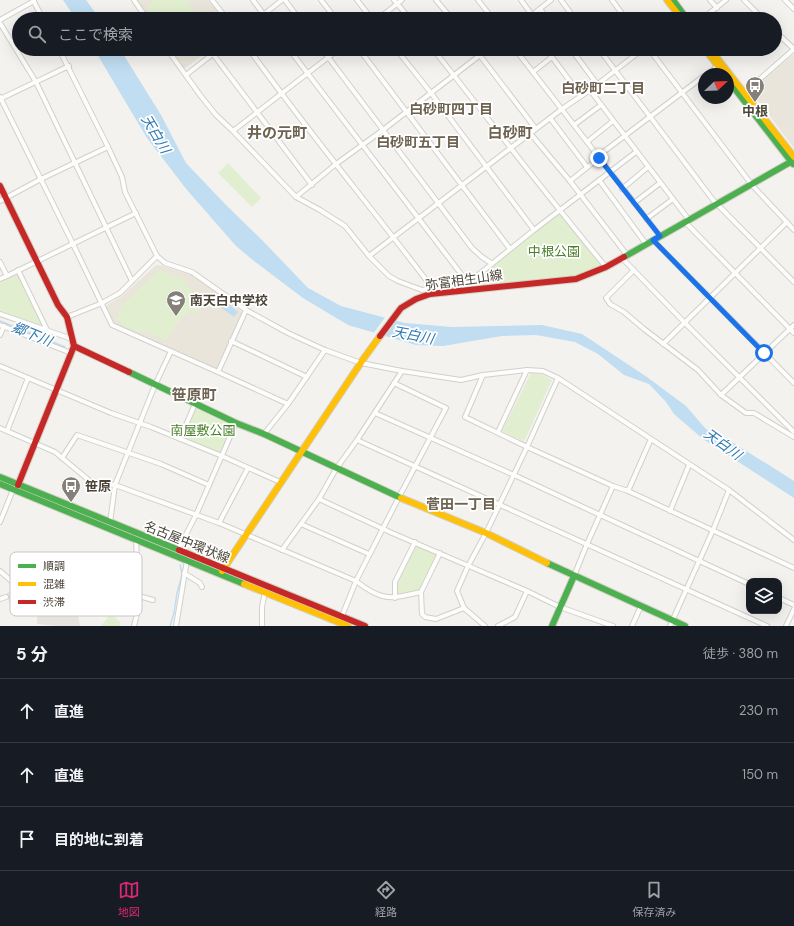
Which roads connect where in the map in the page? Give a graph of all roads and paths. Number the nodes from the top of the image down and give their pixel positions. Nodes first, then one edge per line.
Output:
1 (134, 0) edge
2 (212, 0) edge
3 (253, 0) edge
4 (284, 0) edge
5 (321, 0) edge
6 (357, 0) edge
7 (402, 0) edge
8 (436, 0) edge
9 (478, 0) edge
10 (521, 0) edge
11 (551, 0) edge
12 (561, 0) edge
13 (612, 0) edge
14 (667, 0) edge
15 (673, 0) edge
16 (710, 0) edge
17 (726, 0) edge
18 (744, 0) edge
19 (785, 0) edge
20 (33, 1) edge
21 (396, 2) edge
22 (540, 8) junction
23 (716, 8) junction
24 (794, 9) edge
25 (16, 12) edge
26 (39, 12) edge
27 (142, 12) edge
28 (221, 12) edge
29 (262, 12) edge
30 (267, 12) edge
31 (294, 12) edge
32 (330, 12) edge
33 (366, 12) edge
34 (385, 12) edge
35 (404, 12) edge
36 (446, 12) edge
37 (487, 12) edge
38 (530, 12) edge
39 (535, 12) edge
40 (543, 12) edge
41 (570, 12) edge
42 (621, 12) edge
43 (676, 12) edge
44 (682, 12) edge
45 (711, 12) edge
46 (756, 12) edge
47 (12, 14) edge
48 (0, 22) edge
49 (782, 37) edge
50 (12, 42) edge
51 (794, 49) edge
52 (20, 56) edge
53 (63, 56) edge
54 (172, 56) edge
55 (210, 56) edge
56 (214, 56) edge
57 (254, 56) edge
58 (294, 56) edge
59 (364, 56) edge
60 (402, 56) edge
61 (439, 56) edge
62 (479, 56) edge
63 (481, 56) edge
64 (521, 56) edge
65 (576, 56) edge
66 (604, 56) edge
67 (634, 56) edge
68 (654, 56) edge
69 (710, 56) edge
70 (715, 56) edge
71 (328, 57) joint
72 (552, 57) joint
73 (68, 66) junction
74 (718, 66) joint
75 (715, 68) edge
76 (615, 70) junction
77 (533, 72) junction
78 (186, 74) junction
79 (307, 74) junction
80 (454, 75) junction
81 (698, 80) edge
82 (36, 82) junction
83 (597, 84) junction
84 (734, 87) edge
85 (590, 90) junction
86 (431, 93) junction
87 (681, 93) junction
88 (744, 93) junction
89 (281, 94) junction
90 (581, 96) junction
91 (0, 99) edge
92 (601, 105) junction
93 (562, 109) junction
94 (406, 112) junction
95 (257, 113) junction
96 (651, 117) junction
97 (550, 118) junction
98 (613, 121) junction
99 (574, 124) junction
100 (536, 129) junction
101 (383, 130) junction
102 (233, 131) junction
103 (530, 133) junction
104 (624, 136) junction
105 (587, 142) junction
106 (362, 144) junction
107 (108, 147) junction
108 (512, 148) junction
109 (636, 152) junction
110 (598, 157) junction
111 (793, 161) edge
112 (75, 163) junction
113 (336, 164) junction
114 (487, 166) junction
115 (587, 167) junction
116 (648, 167) junction
117 (610, 172) junction
118 (41, 179) junction
119 (599, 180) junction
120 (570, 181) junction
121 (660, 183) junction
122 (312, 185) junction
123 (752, 185) junction
124 (0, 186) edge
125 (461, 186) junction
126 (622, 188) junction
127 (580, 195) junction
128 (296, 198) junction
129 (672, 199) junction
130 (3, 200) edge
131 (439, 203) junction
132 (634, 203) junction
133 (717, 204) junction
134 (560, 211) junction
135 (136, 213) junction
136 (420, 218) junction
137 (646, 219) junction
138 (687, 221) junction
139 (787, 222) junction
140 (106, 228) junction
141 (534, 230) junction
142 (794, 230) edge
143 (660, 236) junction
144 (394, 237) junction
145 (653, 240) junction
146 (73, 244) junction
147 (646, 244) junction
148 (761, 248) junction
149 (510, 249) junction
150 (157, 256) junction
151 (369, 256) junction
152 (625, 256) junction
153 (0, 262) edge
154 (38, 262) junction
155 (491, 263) junction
156 (606, 267) junction
157 (18, 270) junction
158 (634, 270) junction
159 (735, 273) junction
160 (7, 276) junction
161 (0, 279) edge
162 (132, 281) junction
163 (794, 282) edge
164 (468, 283) junction
165 (433, 289) junction
166 (710, 298) junction
167 (102, 303) junction
168 (246, 310) junction
169 (0, 314) edge
170 (66, 317) junction
171 (684, 322) junction
172 (794, 324) edge
173 (2, 326) edge
174 (790, 329) junction
175 (48, 332) junction
176 (794, 333) edge
177 (0, 335) edge
178 (72, 340) junction
179 (231, 341) junction
180 (663, 344) junction
181 (74, 346) junction
182 (325, 350) junction
183 (171, 351) junction
184 (71, 353) junction
185 (764, 353) junction
186 (362, 360) junction
187 (0, 366) edge
188 (527, 370) junction
189 (218, 372) junction
190 (402, 372) junction
191 (483, 375) junction
192 (307, 377) junction
193 (28, 378) junction
194 (558, 378) junction
195 (739, 378) junction
196 (794, 383) edge
197 (394, 384) junction
198 (155, 385) junction
199 (56, 390) junction
200 (720, 395) junction
201 (195, 404) junction
202 (288, 404) junction
203 (375, 413) junction
204 (140, 423) junction
205 (236, 423) junction
206 (0, 428) edge
207 (7, 431) junction
208 (498, 432) junction
209 (794, 432) edge
210 (264, 434) junction
211 (794, 437) edge
212 (430, 438) junction
213 (180, 439) junction
214 (651, 439) junction
215 (357, 440) junction
216 (34, 443) junction
217 (527, 447) junction
218 (301, 452) junction
219 (128, 453) junction
220 (222, 456) junction
221 (62, 458) junction
222 (689, 465) junction
223 (415, 467) junction
224 (248, 468) junction
225 (336, 469) junction
226 (514, 475) junction
227 (0, 477) edge
228 (280, 482) junction
229 (0, 484) edge
230 (18, 484) junction
231 (115, 485) junction
232 (208, 485) junction
233 (613, 486) junction
234 (13, 490) junction
235 (729, 490) junction
236 (628, 491) junction
237 (399, 497) junction
238 (318, 499) junction
239 (499, 505) junction
240 (0, 508) edge
241 (5, 510) junction
242 (670, 511) junction
243 (600, 514) junction
244 (196, 515) junction
245 (0, 522) edge
246 (110, 523) junction
247 (219, 523) junction
248 (301, 524) junction
249 (383, 528) junction
250 (713, 530) junction
251 (486, 533) junction
252 (246, 534) junction
253 (136, 539) junction
254 (794, 540) edge
255 (414, 542) junction
256 (587, 544) junction
257 (178, 550) junction
258 (282, 550) junction
259 (137, 552) edge
260 (440, 553) junction
261 (369, 554) junction
262 (187, 560) junction
263 (700, 560) junction
264 (468, 566) junction
265 (794, 568) edge
266 (222, 571) junction
267 (0, 572) edge
268 (184, 573) junction
269 (574, 576) junction
270 (10, 580) edge
271 (356, 581) junction
272 (746, 583) edge
273 (202, 587) dead end
274 (686, 589) junction
275 (527, 591) junction
276 (265, 592) junction
277 (421, 592) junction
278 (6, 597) dead end
279 (142, 597) edge
280 (395, 598) junction
281 (0, 599) edge
282 (782, 599) edge
283 (153, 600) dead end
284 (794, 605) edge
285 (641, 606) junction
286 (560, 607) junction
287 (464, 608) junction
288 (794, 609) edge
289 (137, 616) edge
290 (342, 616) junction
291 (671, 623) edge
292 (262, 625) edge
293 (134, 626) edge
294 (176, 626) edge
295 (348, 626) edge
296 (365, 626) edge
297 (485, 626) edge
298 (498, 626) edge
299 (552, 626) edge
300 (613, 626) edge
301 (632, 626) edge
302 (685, 626) edge
303 (767, 626) edge
304 (786, 626) edge

1 - 27 street
2 - 28 street
3 - 29 street
4 - 30 street
4 - 31 street
5 - 32 street
6 - 33 street
7 - 21 street
8 - 36 street
9 - 37 street
10 - 38 street
11 - 22 street
12 - 41 street
13 - 42 street
14 - 43 street
15 - 44 street
16 - 23 street
17 - 23 street
18 - 46 street
19 - 24 street
20 - 25 street
20 - 26 street
21 - 34 street
21 - 35 street
22 - 39 street
22 - 40 street
23 - 45 street
47 - 48 street
48 - 50 street
49 - 51 street
51 - 88 street
52 - 82 street
53 - 73 street
54 - 78 street
55 - 78 street
56 - 95 street
57 - 89 street
58 - 79 street
59 - 94 street
60 - 86 street
61 - 80 street
62 - 80 street
63 - 100 street
64 - 77 street
65 - 83 street
66 - 76 street
67 - 76 street
68 - 87 street
69 - 74 street
70 - 88 street
71 - 79 street
71 - 101 street
72 - 77 street
72 - 90 street
73 - 82 street
73 - 107 street
74 - 75 street
76 - 83 street
76 - 96 street
77 - 93 street
78 - 102 street
79 - 89 street
79 - 106 street
80 - 86 street
80 - 108 street
81 - 87 street
82 - 91 street
82 - 112 street
83 - 85 street
84 - 111 street
85 - 90 street
85 - 92 street
86 - 94 street
86 - 114 street
87 - 96 street
87 - 123 street
88 - 111 street
89 - 95 street
89 - 113 street
90 - 93 street
91 - 118 street
92 - 98 street
92 - 99 street
93 - 97 street
93 - 99 street
94 - 101 street
94 - 125 street
95 - 102 street
95 - 122 street
96 - 104 street
96 - 133 street
97 - 100 street
97 - 115 street
98 - 104 street
98 - 105 street
99 - 105 street
100 - 103 street
101 - 106 street
101 - 131 street
102 - 128 street
103 - 108 street
103 - 120 street
104 - 109 street
104 - 110 street
105 - 110 street
106 - 113 street
106 - 136 street
107 - 112 street
107 - 135 street
108 - 114 street
108 - 134 street
109 - 116 street
109 - 117 street
110 - 115 street
110 - 117 street
111 - 123 street, 弥富相生山線
112 - 118 street
112 - 140 street
113 - 122 street
113 - 144 street
114 - 125 street
114 - 141 street
115 - 120 street
116 - 121 street
116 - 126 street
117 - 119 street
117 - 126 street
118 - 130 street
118 - 146 street
119 - 127 street
119 - 147 street
120 - 127 street
121 - 129 street
121 - 132 street
122 - 128 street
123 - 133 street, 弥富相生山線
123 - 139 street
124 - 130 street
125 - 131 street
125 - 149 street
126 - 132 street
127 - 134 street
127 - 152 street
128 - 151 street
129 - 137 street
129 - 138 street
130 - 154 street
131 - 136 street
131 - 155 street
132 - 137 street
133 - 138 street, 弥富相生山線
133 - 148 street
134 - 141 street
134 - 156 street
135 - 140 street
135 - 150 street
136 - 144 street
136 - 164 street
137 - 143 street
138 - 143 street, 弥富相生山線
138 - 159 street
139 - 142 street
139 - 148 street
140 - 146 street
140 - 162 street
141 - 149 street
143 - 145 street, 弥富相生山線
144 - 151 street
144 - 165 street
145 - 147 street, 弥富相生山線
145 - 166 street
146 - 154 street
146 - 167 street
147 - 152 street, 弥富相生山線
148 - 159 street
148 - 163 street
149 - 155 street
150 - 162 street
150 - 168 street
151 - 165 street
152 - 156 street, 弥富相生山線
152 - 158 street
153 - 160 street
154 - 157 street
154 - 170 street
155 - 164 street
156 - 186 street, 弥富相生山線
157 - 160 street
157 - 175 street
158 - 171 street
158 - 180 street
159 - 166 street
159 - 174 street
160 - 161 street
162 - 167 street
164 - 165 street
166 - 171 street
166 - 185 street
167 - 170 street
167 - 183 street
168 - 179 street
168 - 182 street
169 - 175 street
170 - 178 street
171 - 180 street
171 - 195 street
172 - 174 street
173 - 177 street
173 - 184 street
174 - 176 street
174 - 185 street
175 - 178 street
178 - 181 street
179 - 189 street
179 - 192 street
180 - 200 street
181 - 184 street
181 - 198 street
182 - 186 street
182 - 192 street
183 - 189 street
183 - 198 street
184 - 199 street
185 - 195 street
185 - 196 street
186 - 190 street
186 - 218 street, 弥富相生山線
187 - 193 street
188 - 191 street
188 - 194 street
188 - 208 street
189 - 202 street
190 - 191 street
190 - 197 street
191 - 208 street
192 - 202 street
193 - 199 street
193 - 207 street
194 - 214 street
194 - 217 street
195 - 200 street
195 - 209 street
197 - 203 street
197 - 212 street
198 - 201 street
198 - 204 street
199 - 204 street
199 - 216 street
200 - 211 street
201 - 205 street
201 - 213 street
202 - 210 street
203 - 212 street
203 - 215 street
204 - 213 street
204 - 219 street
205 - 210 street
205 - 220 street
206 - 207 street
207 - 216 street
208 - 217 street
210 - 218 street
212 - 223 street
212 - 226 street
213 - 220 street
214 - 222 street
214 - 236 street
215 - 223 street
215 - 225 street
216 - 221 street
216 - 230 street
217 - 226 street
217 - 233 street
218 - 225 street
218 - 228 street, 弥富相生山線
219 - 221 street
219 - 231 street
219 - 232 street
220 - 224 street
220 - 232 street
221 - 231 street
222 - 235 street
222 - 242 street
223 - 237 street
223 - 239 street
224 - 228 street
224 - 247 street
225 - 237 street
225 - 238 street
226 - 239 street
226 - 243 street
227 - 230 street, 名古屋中環状線
228 - 252 street, 弥富相生山線
229 - 234 street, 名古屋中環状線
230 - 234 street
230 - 246 street, 名古屋中環状線
231 - 244 street
231 - 246 street
232 - 244 street
233 - 236 street
233 - 243 street
234 - 241 street
234 - 253 street, 名古屋中環状線
235 - 250 street
235 - 254 street
236 - 242 street
237 - 249 street
237 - 251 street
238 - 248 street
238 - 249 street
239 - 251 street
239 - 256 street
240 - 241 street
241 - 245 street
242 - 250 street
243 - 256 street
243 - 263 street
244 - 247 street
244 - 257 street
246 - 257 street, 名古屋中環状線
247 - 252 street
248 - 258 street
248 - 261 street
249 - 255 street
249 - 261 street
250 - 263 street
250 - 265 street
251 - 264 street
251 - 269 street
252 - 258 street
252 - 266 street, 弥富相生山線
253 - 259 street
253 - 262 street, 名古屋中環状線
255 - 260 street
255 - 280 street
256 - 269 street
256 - 274 street
257 - 266 street, 名古屋中環状線
258 - 271 street
260 - 264 street
260 - 277 street
261 - 271 street
262 - 266 street, 名古屋中環状線
262 - 268 street
263 - 272 street
263 - 274 street
264 - 275 street
264 - 287 street
266 - 276 street, 名古屋中環状線
266 - 290 street, 名古屋中環状線
267 - 270 street
268 - 273 street
268 - 294 street
269 - 285 street
269 - 286 street
271 - 280 street
271 - 290 street
274 - 291 street
274 - 303 street
275 - 286 street
275 - 298 street
276 - 292 street
276 - 295 street, 名古屋中環状線
277 - 280 street
277 - 287 street
278 - 281 street
279 - 283 street
282 - 284 street
285 - 291 street
285 - 301 street
286 - 299 street
286 - 300 street
287 - 297 street
288 - 304 street
289 - 293 street
290 - 296 street, 名古屋中環状線
291 - 302 street

